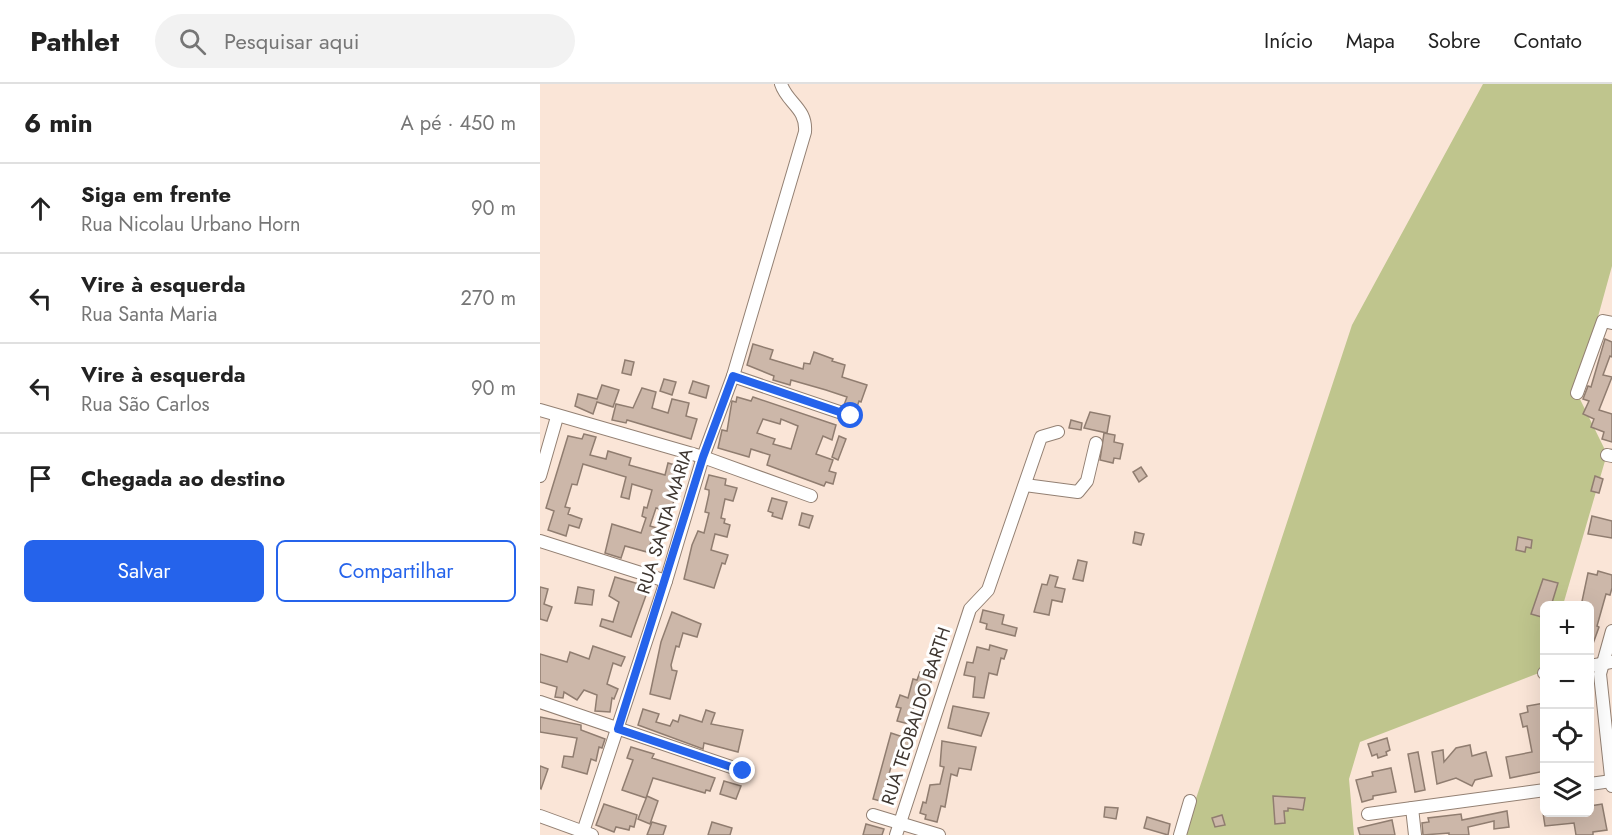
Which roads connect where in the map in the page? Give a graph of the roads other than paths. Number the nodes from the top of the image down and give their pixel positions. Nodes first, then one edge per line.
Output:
1 (781, 84) edge
2 (1612, 323) edge
3 (733, 376) junction
4 (1577, 393) dead end
5 (540, 410) edge
6 (851, 416) dead end
7 (557, 417) junction
8 (1058, 432) dead end
9 (1096, 443) dead end
10 (703, 457) junction
11 (540, 476) edge
12 (1025, 485) junction
13 (811, 496) dead end
14 (540, 541) edge
15 (666, 581) junction
16 (1612, 631) edge
17 (1601, 664) edge
18 (540, 702) edge
19 (618, 729) junction
20 (743, 771) dead end
21 (1612, 781) edge
22 (1594, 783) edge
23 (1612, 786) edge
24 (1540, 791) edge
25 (1190, 801) dead end
26 (1412, 808) junction
27 (1368, 814) dead end
28 (540, 816) edge
29 (873, 816) dead end
30 (898, 830) edge
31 (586, 834) edge
32 (939, 835) edge
33 (1180, 835) edge
34 (1415, 835) edge

1 - 3 street, RUA SANTA MARIA
2 - 4 street
3 - 6 street
3 - 10 street, RUA SANTA MARIA
5 - 7 street
7 - 10 street
7 - 11 street
8 - 12 street
9 - 12 street
10 - 13 street
10 - 15 street, RUA SANTA MARIA
12 - 30 street, RUA TEOBALDO BARTH
14 - 15 street
15 - 19 street, RUA SANTA MARIA
16 - 17 street
17 - 21 street
18 - 19 street
19 - 20 street
19 - 31 street, RUA SANTA MARIA
21 - 22 street
21 - 23 street
24 - 26 street
25 - 33 street
26 - 27 street
26 - 34 street
28 - 31 street
29 - 30 street
30 - 32 street

